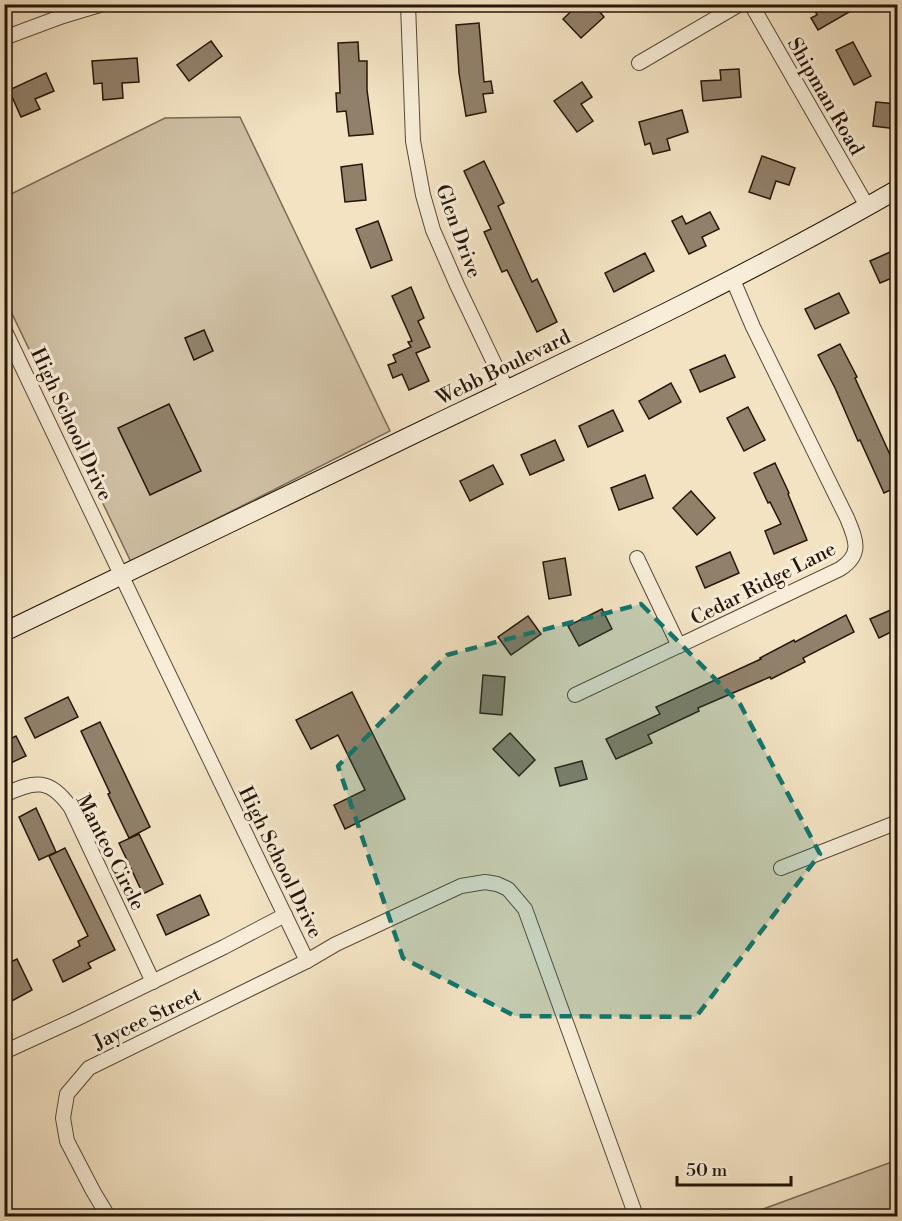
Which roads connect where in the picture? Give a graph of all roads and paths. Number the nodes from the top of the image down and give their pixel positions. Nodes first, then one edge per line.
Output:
1 (103, 4) edge
2 (408, 4) edge
3 (740, 4) edge
4 (751, 4) edge
5 (4, 38) edge
6 (639, 63) dead end
7 (897, 189) edge
8 (867, 206) junction
9 (733, 280) junction
10 (4, 328) edge
11 (507, 390) junction
12 (637, 558) dead end
13 (122, 576) junction
14 (4, 632) edge
15 (679, 646) junction
16 (574, 695) dead end
17 (4, 795) edge
18 (897, 822) edge
19 (782, 868) dead end
20 (285, 915) junction
21 (307, 961) junction
22 (153, 982) junction
23 (4, 1052) edge
24 (108, 1216) edge
25 (636, 1216) edge

1 - 5 street
2 - 11 street, Glen Drive
3 - 6 street
4 - 8 street, Shipman Road
7 - 8 street, Webb Boulevard
8 - 9 street, Webb Boulevard
9 - 11 street, Webb Boulevard
9 - 15 street, Cedar Ridge Lane
10 - 13 street, High School Drive
11 - 13 street, Webb Boulevard
12 - 15 street
13 - 14 street, Webb Boulevard
13 - 20 street, High School Drive
15 - 16 street, Cedar Ridge Lane
17 - 22 street, Manteo Circle
18 - 19 street
20 - 21 street, High School Drive
20 - 22 street
21 - 24 street, Jaycee Street
21 - 25 street, High School Drive
22 - 23 street

